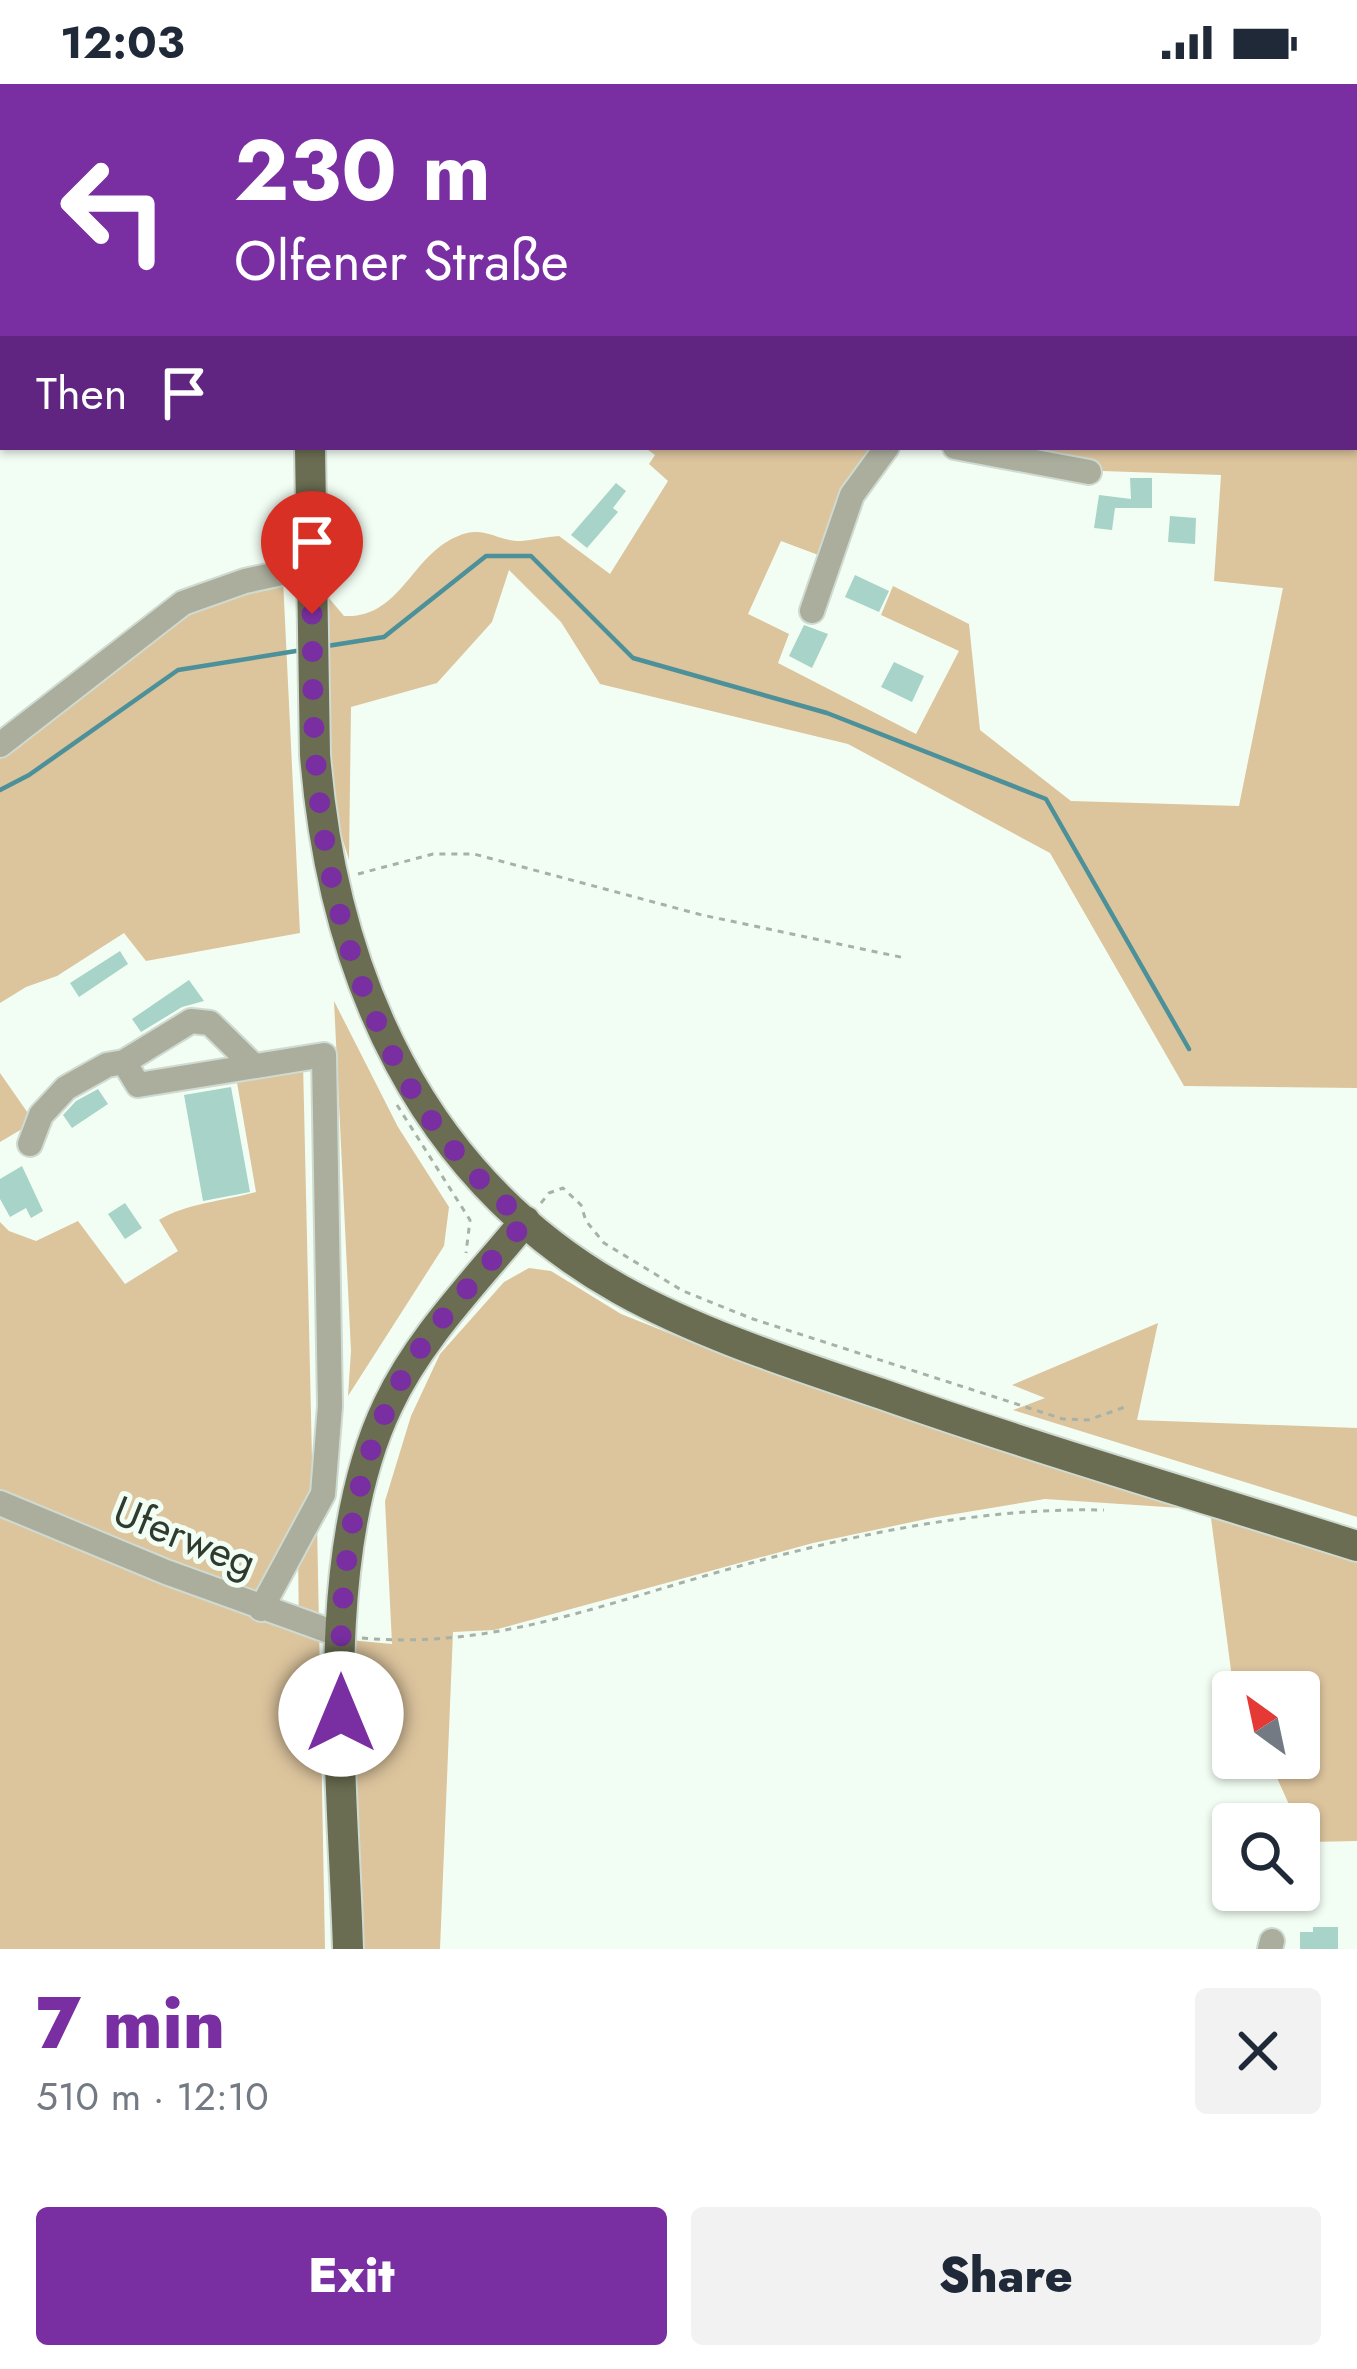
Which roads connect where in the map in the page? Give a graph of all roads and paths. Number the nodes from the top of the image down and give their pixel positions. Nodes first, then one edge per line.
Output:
1 (310, 450) edge
2 (885, 450) edge
3 (971, 450) edge
4 (1089, 472) dead end
5 (310, 566) junction
6 (812, 611) dead end
7 (0, 745) edge
8 (333, 880) junction
9 (905, 958) dead end
10 (124, 1062) junction
11 (252, 1064) junction
12 (390, 1093) dead end
13 (30, 1144) dead end
14 (525, 1222) junction
15 (464, 1260) dead end
16 (1128, 1406) dead end
17 (0, 1503) edge
18 (1104, 1510) dead end
19 (1357, 1546) edge
20 (262, 1609) junction
21 (343, 1636) junction
22 (348, 1949) edge

1 - 5 main road
2 - 6 street
3 - 4 street
5 - 7 street
5 - 8 main road
8 - 9 path
8 - 14 main road
10 - 11 street
10 - 11 street
10 - 13 street
11 - 20 street
12 - 15 path
14 - 16 path
14 - 19 main road
14 - 21 main road
17 - 20 street, Uferweg
18 - 21 path
20 - 21 street, Uferweg
21 - 22 main road

